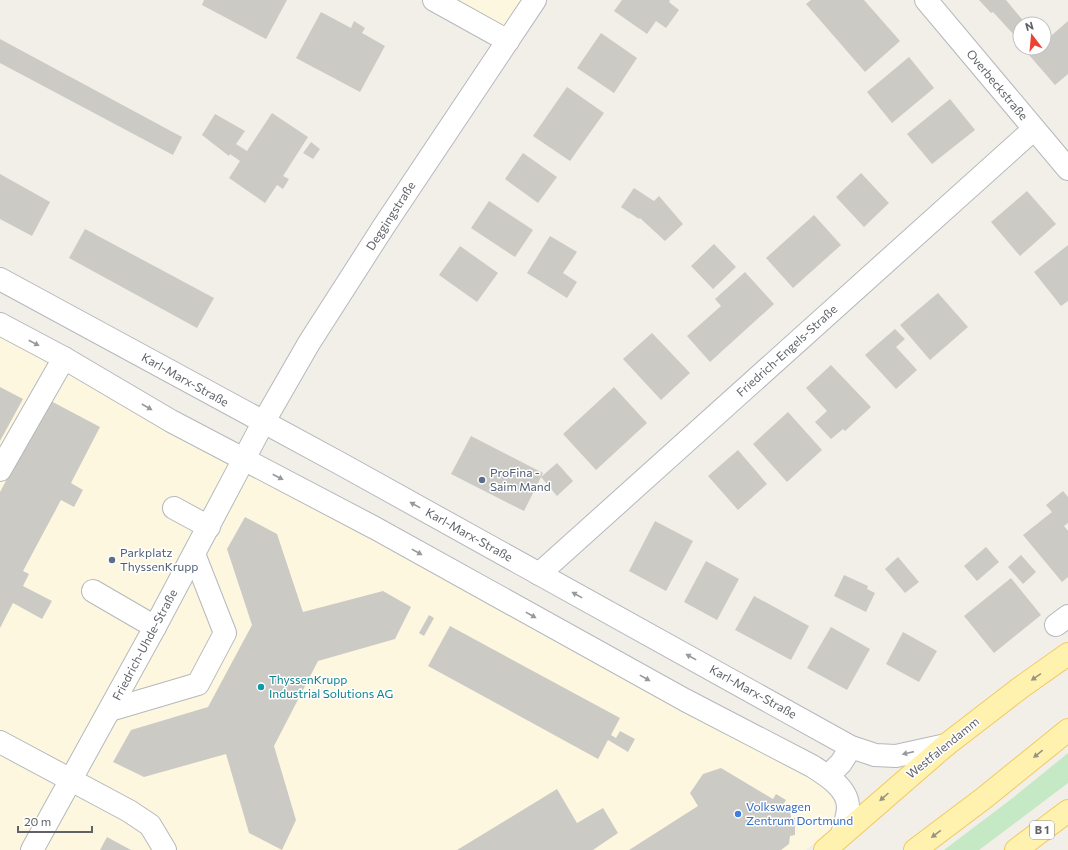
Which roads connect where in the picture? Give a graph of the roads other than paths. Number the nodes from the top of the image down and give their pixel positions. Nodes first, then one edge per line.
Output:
1 (434, 0) edge
2 (535, 0) edge
3 (926, 0) edge
4 (508, 41) junction
5 (1034, 129) junction
6 (1068, 169) edge
7 (0, 279) edge
8 (0, 324) edge
9 (64, 358) junction
10 (259, 430) junction
11 (244, 459) junction
12 (0, 470) edge
13 (174, 508) dead end
14 (209, 527) junction
15 (194, 554) junction
16 (539, 574) junction
17 (92, 591) dead end
18 (155, 627) junction
19 (1068, 654) edge
20 (110, 710) junction
21 (1068, 730) edge
22 (0, 742) edge
23 (946, 745) junction
24 (851, 747) junction
25 (828, 776) junction
26 (72, 781) junction
27 (1068, 811) edge
28 (842, 835) junction
29 (32, 850) edge
30 (165, 850) edge
31 (825, 850) edge
32 (915, 850) edge
33 (1016, 850) edge

1 - 4 street
2 - 4 street, Deggingstraße
3 - 5 street, Overbeckstraße
4 - 10 street, Deggingstraße
5 - 6 street, Overbeckstraße
5 - 16 street, Friedrich-Engels-Straße
7 - 10 street, Karl-Marx-Straße
8 -> 9 street
9 -> 11 street
9 - 12 street
10 - 11 street, Friedrich-Uhde-Straße
16 -> 10 street, Karl-Marx-Straße
11 - 14 street, Friedrich-Uhde-Straße
11 -> 25 street
13 - 14 street
14 - 15 street, Friedrich-Uhde-Straße
15 - 18 street, Friedrich-Uhde-Straße
15 - 20 street
24 -> 16 street, Karl-Marx-Straße
17 - 18 street
18 - 20 street, Friedrich-Uhde-Straße
19 -> 23 main road, Westfalendamm
20 - 26 street, Friedrich-Uhde-Straße
21 -> 32 main road
22 - 26 street
23 -> 24 street, Karl-Marx-Straße
23 -> 28 main road, Westfalendamm
24 - 25 street
25 - 28 street
26 - 29 street, Friedrich-Uhde-Straße
26 - 30 street
27 - 33 main road, B 1
28 - 31 main road, Westfalendamm

